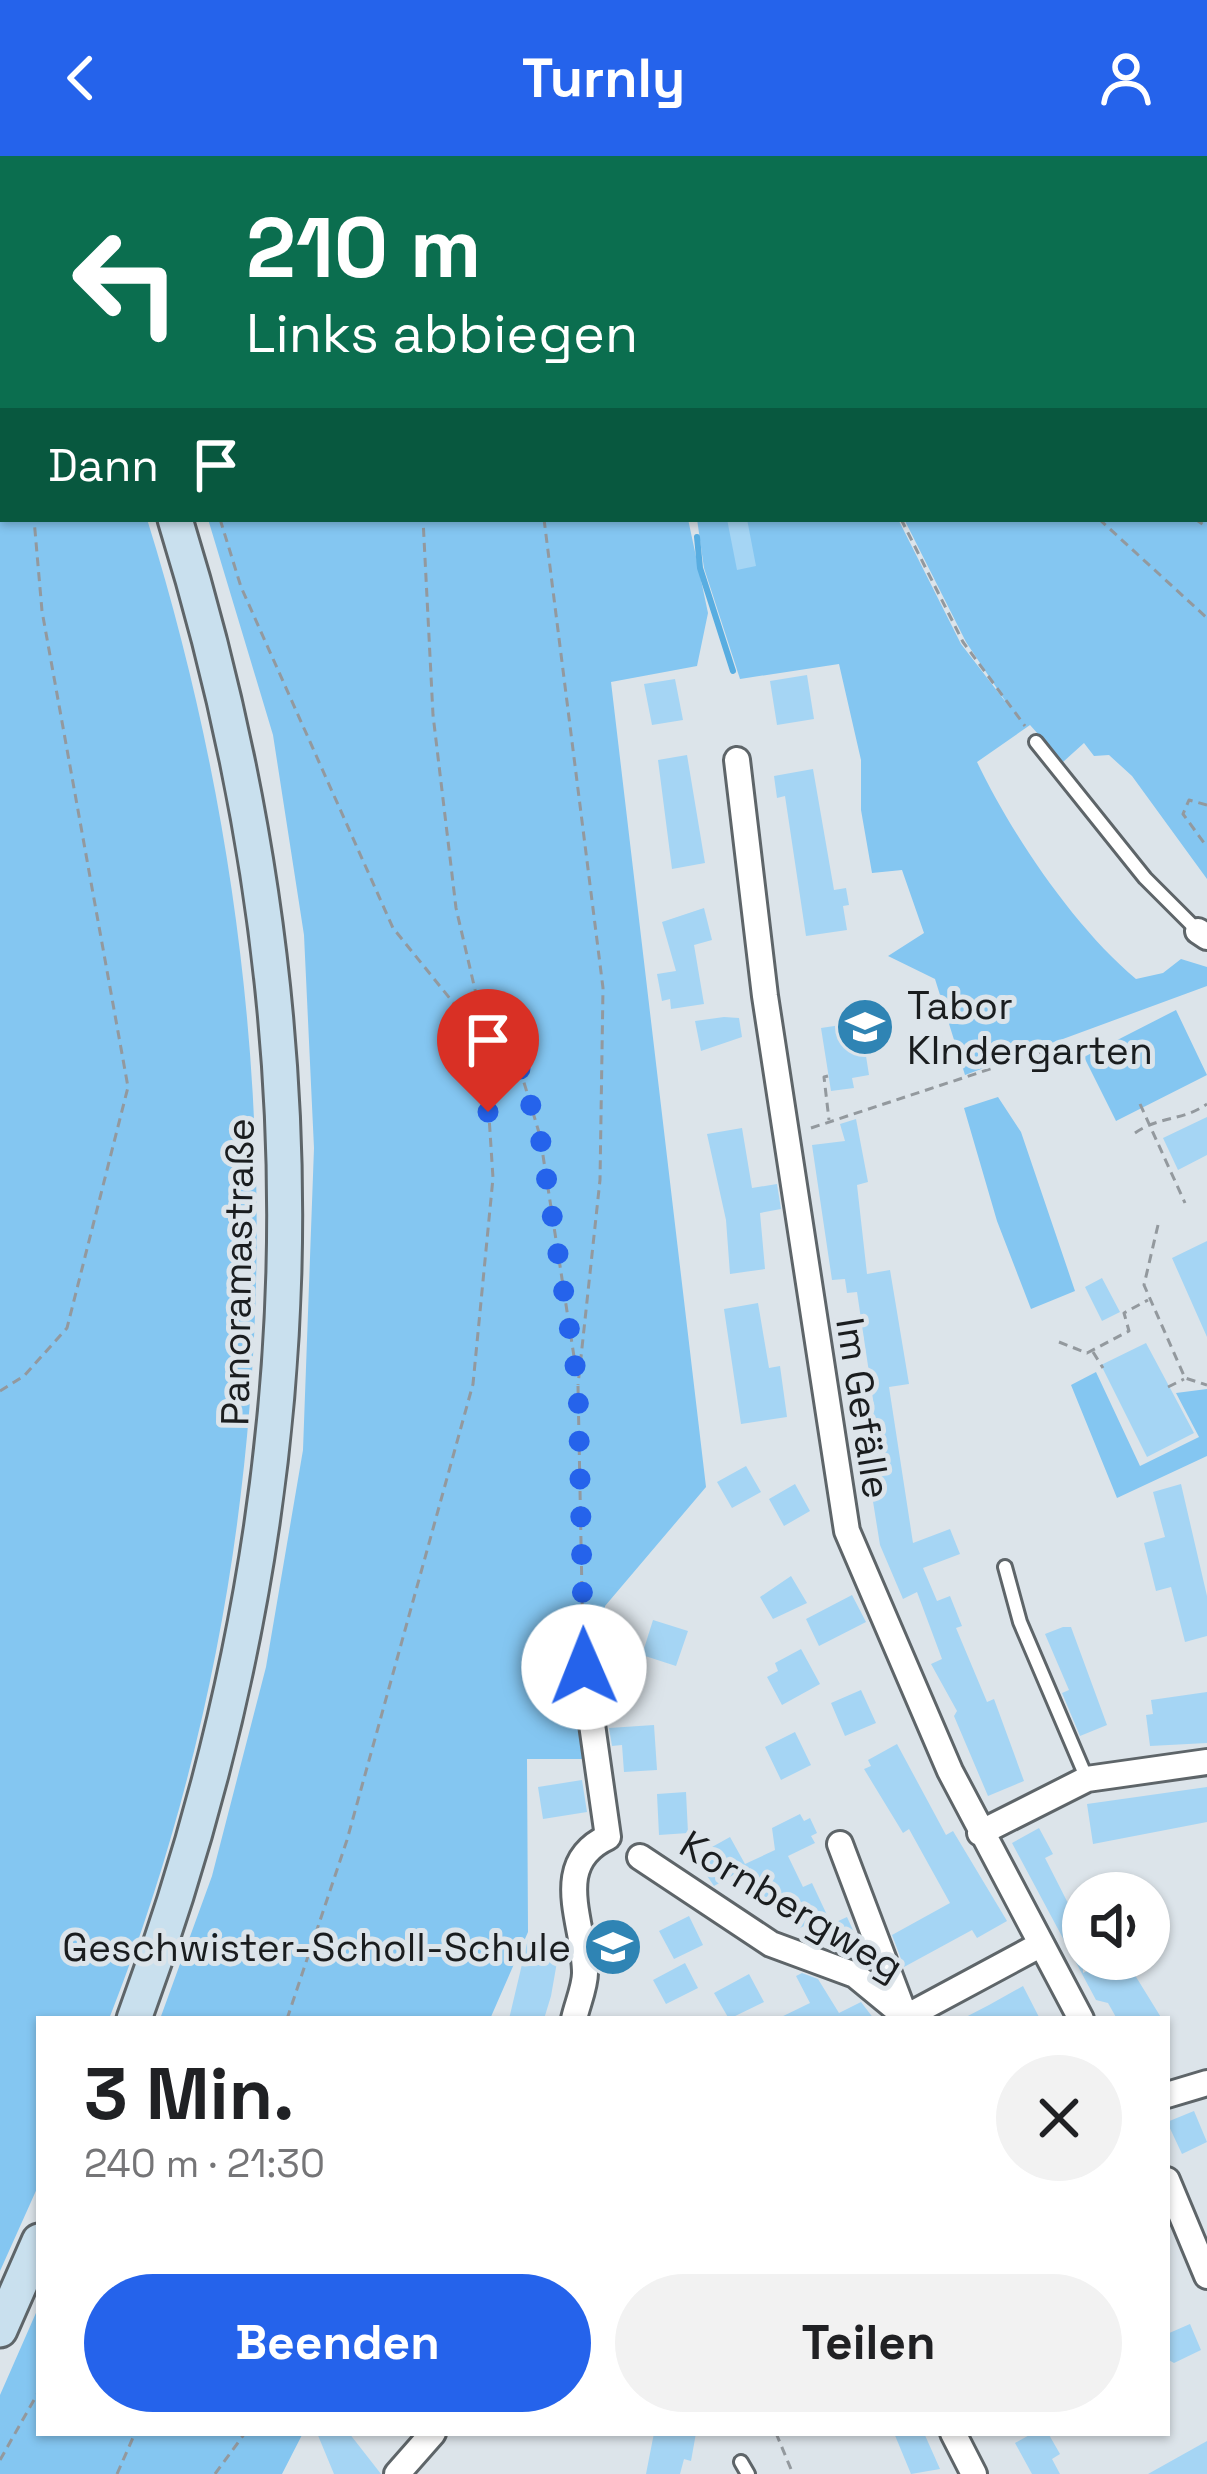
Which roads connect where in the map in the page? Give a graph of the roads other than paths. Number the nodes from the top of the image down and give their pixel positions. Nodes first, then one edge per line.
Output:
1 (176, 522) edge
2 (1036, 742) road end
3 (737, 760) dead end
4 (1202, 934) edge
5 (1005, 1567) dead end
6 (584, 1667) road end
7 (1207, 1762) edge
8 (1087, 1779) junction
9 (980, 1833) junction
10 (840, 1844) dead end
11 (640, 1857) dead end
12 (1038, 1946) junction
13 (135, 2016) edge
14 (575, 2016) edge
15 (903, 2016) edge
16 (904, 2016) edge
17 (909, 2016) edge
18 (1079, 2016) edge
19 (1207, 2083) edge
20 (1170, 2094) edge
21 (1170, 2187) edge
22 (36, 2248) edge
23 (1207, 2276) edge
24 (0, 2330) edge
25 (430, 2436) edge
26 (955, 2436) edge
27 (397, 2474) edge
28 (974, 2474) edge

1 - 13 main road, Panoramastraße
2 - 4 lane
3 - 9 street, Im Gefälle
5 - 8 lane
6 - 14 street
7 - 8 street
8 - 9 street
9 - 12 street, Im Gefälle
10 - 16 street
11 - 15 street, Kornbergweg
12 - 17 street
12 - 18 street, Im Gefälle
19 - 20 street
21 - 23 street
22 - 24 main road
25 - 27 street
26 - 28 street

